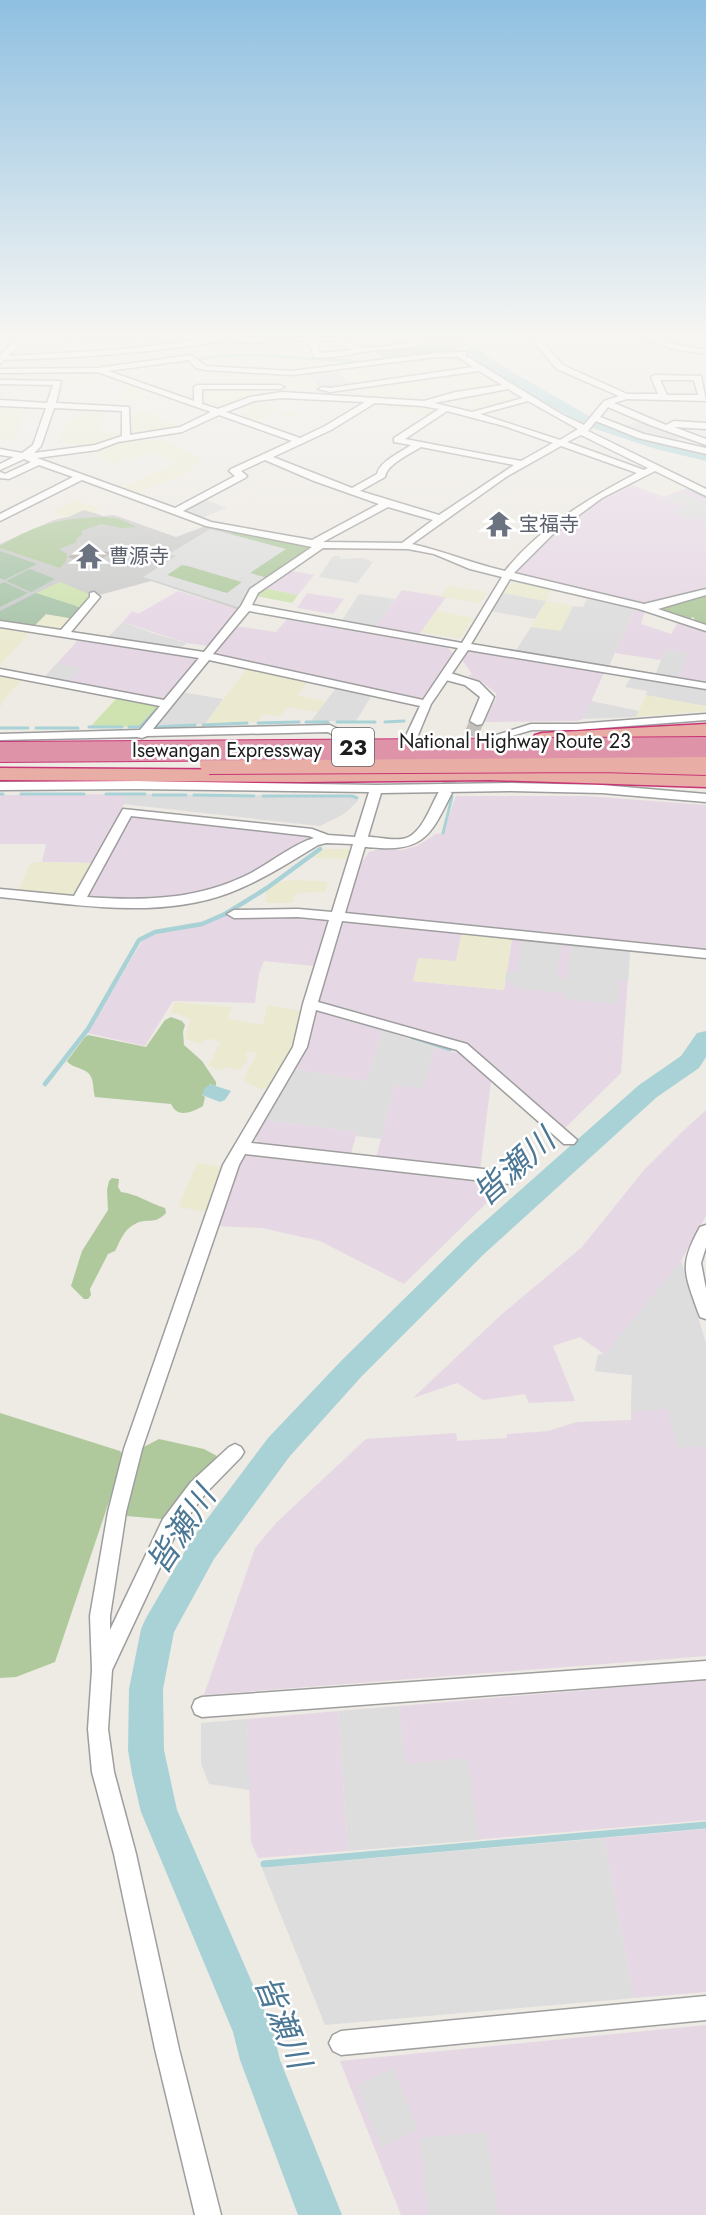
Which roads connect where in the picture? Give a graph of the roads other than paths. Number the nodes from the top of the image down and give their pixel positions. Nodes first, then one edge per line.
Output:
1 (40, 437) edge
2 (135, 437) edge
3 (291, 437) edge
4 (309, 437) edge
5 (401, 437) edge
6 (544, 437) edge
7 (569, 437) edge
8 (595, 437) edge
9 (647, 437) edge
10 (126, 439) joint
11 (301, 441) junction
12 (559, 443) junction
13 (418, 445) junction
14 (706, 451) edge
15 (0, 452) edge
16 (24, 456) junction
17 (266, 457) junction
18 (38, 462) junction
19 (521, 464) junction
20 (0, 467) edge
21 (650, 471) junction
22 (0, 475) edge
23 (81, 477) junction
24 (706, 482) edge
25 (692, 487) junction
26 (354, 490) junction
27 (706, 493) edge
28 (387, 504) junction
29 (175, 512) junction
30 (0, 518) edge
31 (441, 519) junction
32 (317, 544) junction
33 (408, 546) junction
34 (508, 575) junction
35 (706, 592) edge
36 (94, 595) dead end
37 (246, 607) junction
38 (642, 607) junction
39 (0, 624) edge
40 (706, 628) edge
41 (64, 634) junction
42 (464, 645) junction
43 (207, 656) junction
44 (0, 672) edge
45 (447, 676) junction
46 (706, 686) edge
47 (166, 704) junction
48 (426, 704) junction
49 (706, 717) edge
50 (477, 721) tunnel mouth
51 (706, 730) edge
52 (0, 737) edge
53 (410, 740) junction
54 (487, 740) junction
55 (137, 742) junction
56 (706, 744) edge
57 (0, 751) edge
58 (706, 764) edge
59 (0, 765) edge
60 (0, 774) edge
61 (302, 776) junction
62 (595, 776) junction
63 (706, 781) edge
64 (0, 786) edge
65 (511, 787) junction
66 (337, 789) junction
67 (376, 789) junction
68 (445, 794) tunnel mouth
69 (706, 798) edge
70 (326, 839) junction
71 (360, 841) junction
72 (0, 893) edge
73 (79, 899) junction
74 (234, 914) dead end
75 (336, 916) junction
76 (706, 954) edge
77 (310, 1004) junction
78 (569, 1140) dead end
79 (243, 1148) junction
80 (510, 1178) dead end
81 (706, 1231) edge
82 (706, 1312) edge
83 (235, 1452) dead end
84 (102, 1670) junction
85 (706, 1670) edge
86 (202, 1707) dead end
87 (706, 2008) edge
88 (341, 2043) dead end
89 (208, 2215) edge

1 - 16 street
2 - 10 street
3 - 11 street
4 - 11 street
5 - 13 street
6 - 12 street
7 - 12 street
8 - 21 street
9 - 14 street
10 - 16 street
11 - 17 street
12 - 19 street
12 - 21 street
13 - 19 street
13 - 26 street
15 - 16 street
16 - 18 street
16 - 20 street
17 - 26 street
17 - 29 street
18 - 22 street
18 - 23 street
19 - 31 street
21 - 25 street
21 - 34 street
23 - 29 street
23 - 30 street
24 - 25 street
25 - 27 street
26 - 28 street
28 - 31 street
28 - 32 street
29 - 32 street
31 - 33 street
32 - 33 street
32 - 37 street
33 - 34 street
34 - 38 street
34 - 42 street
35 - 38 street
36 - 41 street
37 - 42 street
37 - 43 street
38 - 40 street
39 - 41 street
41 - 43 street
42 - 45 street
42 - 46 street
43 - 47 street
43 - 48 street
44 - 47 street
45 - 48 street
45 - 50 street
47 - 55 street
48 - 53 street
49 - 54 street
51 - 54 highway, 23
52 - 55 street
53 - 54 highway, 23
53 - 55 highway, 23
55 - 56 highway, National Highway Route 23 / 23
55 - 57 highway, National Highway Route 23 / 23
56 - 57 highway, Isewangan Expressway, bridge
58 - 59 highway, Isewangan Expressway, bridge
58 - 59 highway, National Highway Route 23 / 23, bridge
60 - 61 highway, 23
61 - 62 highway, 23
61 - 66 highway
62 - 63 highway, 23
62 - 65 highway
64 - 66 street
65 - 67 street
65 - 69 street
66 - 67 street
67 - 71 street
68 - 71 street
70 - 71 street
70 - 73 street
70 - 73 street
71 - 75 street
72 - 73 street
74 - 75 street
75 - 76 street
75 - 77 street
77 - 78 street
77 - 79 street
79 - 80 street
79 - 84 street
81 - 82 street
83 - 84 street
84 - 89 street
85 - 86 street
87 - 88 street

